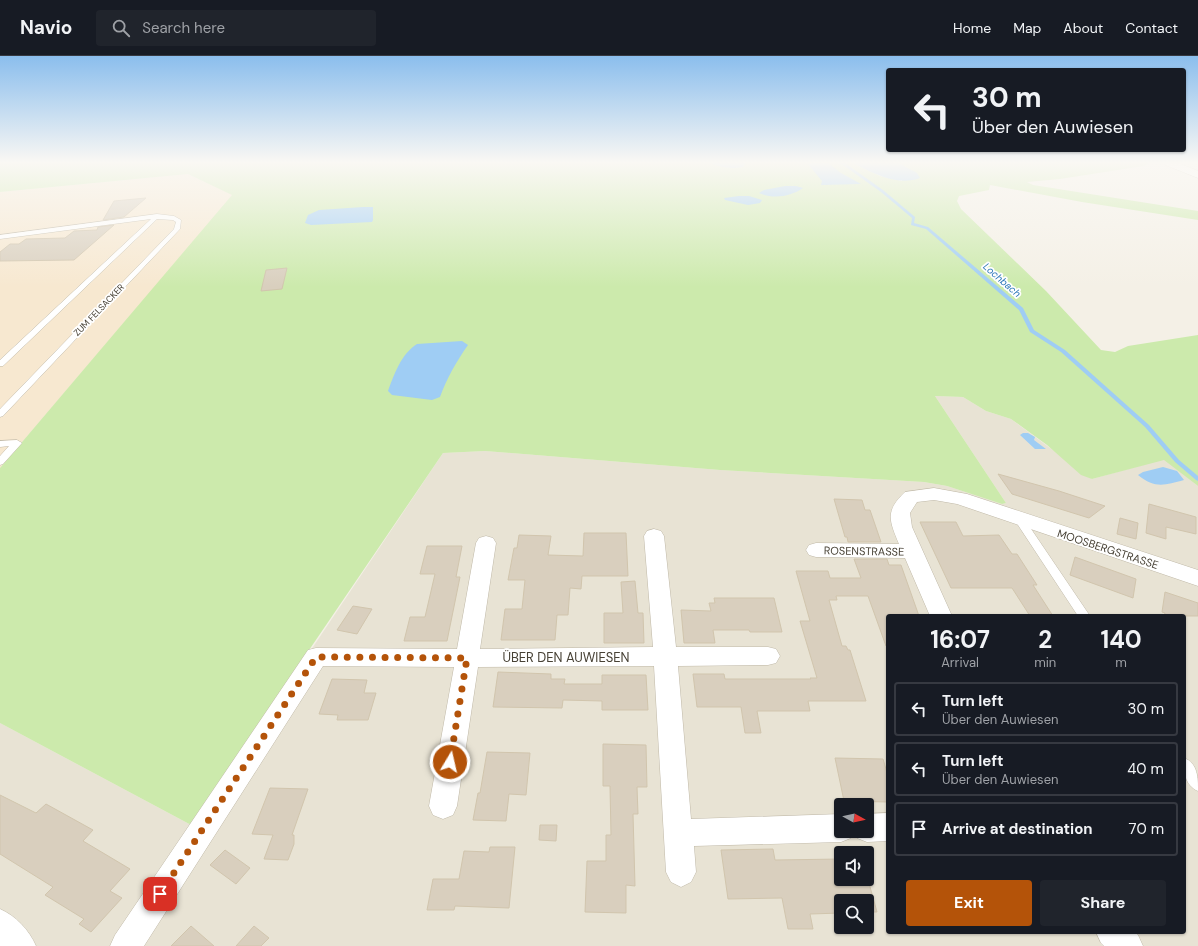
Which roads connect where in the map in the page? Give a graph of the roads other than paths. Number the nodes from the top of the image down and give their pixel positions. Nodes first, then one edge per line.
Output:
1 (157, 216) junction
2 (0, 237) edge
3 (0, 364) edge
4 (0, 414) edge
5 (0, 444) edge
6 (0, 462) edge
7 (934, 494) joint
8 (1019, 519) junction
9 (654, 536) dead end
10 (486, 543) dead end
11 (816, 550) dead end
12 (912, 551) junction
13 (1198, 578) edge
14 (940, 614) edge
15 (1083, 614) edge
16 (665, 656) junction
17 (768, 656) dead end
18 (467, 658) junction
19 (1186, 767) edge
20 (1198, 784) edge
21 (443, 806) dead end
22 (886, 827) edge
23 (834, 828) edge
24 (874, 828) edge
25 (678, 833) junction
26 (681, 872) dead end
27 (0, 925) edge
28 (1114, 934) edge
29 (20, 946) edge
30 (126, 946) edge
31 (1127, 946) edge

1 - 2 lane, ZUM FELSACKER
1 - 3 lane
1 - 4 lane, ZUM FELSACKER
5 - 6 lane
7 - 8 street, MOOSBERGSTRASSE
7 - 12 street, ROSENSTRASSE
8 - 13 street, MOOSBERGSTRASSE
8 - 15 lane
9 - 16 street
10 - 18 street
11 - 12 street, ROSENSTRASSE
12 - 14 street, ROSENSTRASSE
16 - 17 street, ÜBER DEN AUWIESEN
16 - 18 street, ÜBER DEN AUWIESEN
16 - 25 street
18 - 21 street
18 - 30 street, ÜBER DEN AUWIESEN
19 - 20 lane
22 - 24 street
23 - 25 street
25 - 26 street
27 - 29 street
28 - 31 street

